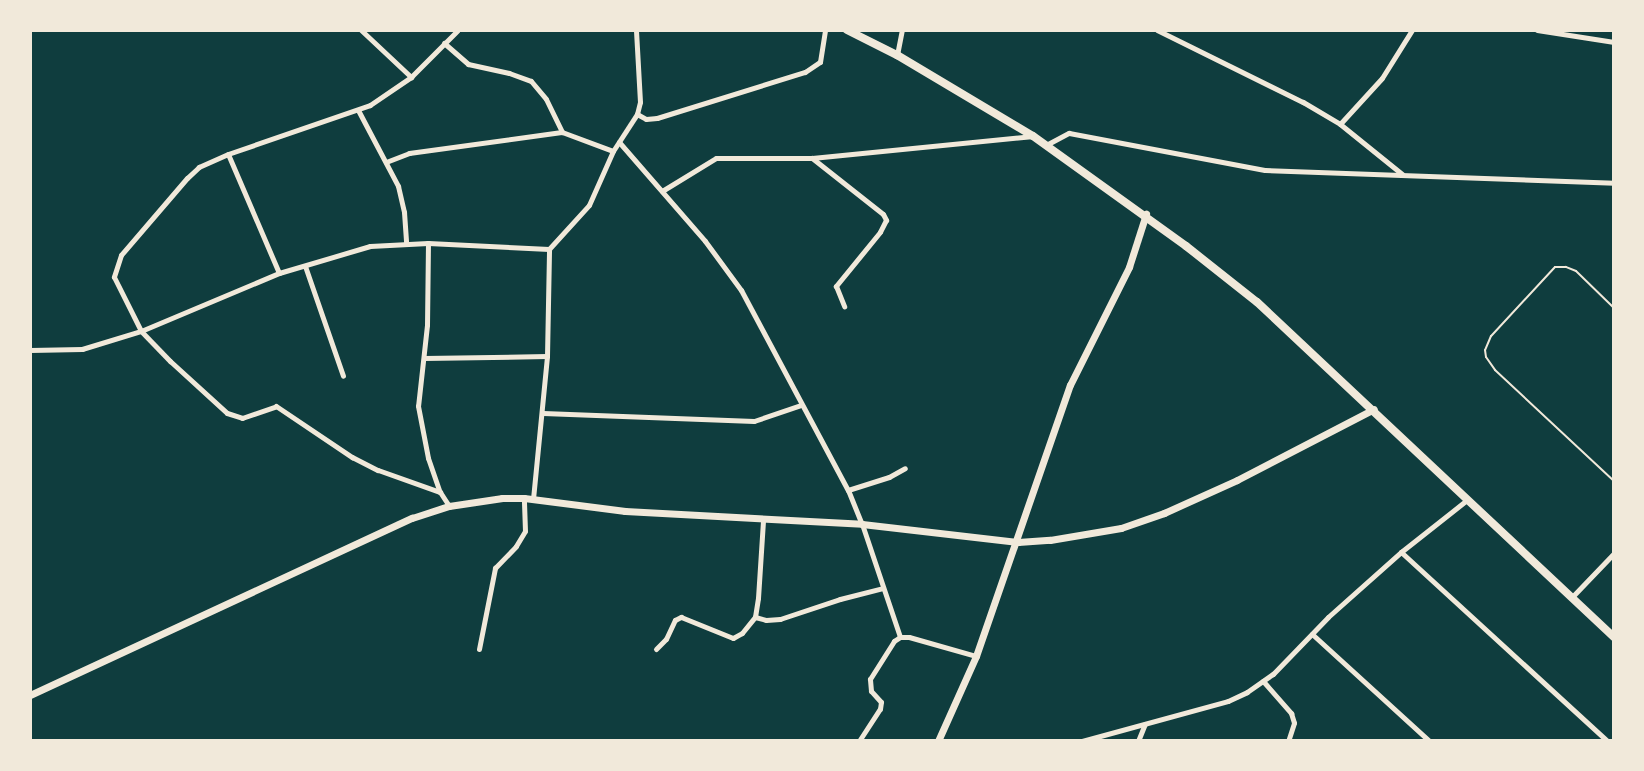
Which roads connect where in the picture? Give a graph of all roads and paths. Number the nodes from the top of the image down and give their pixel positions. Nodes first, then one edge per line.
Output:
1 (361, 30) edge
2 (458, 30) edge
3 (636, 30) edge
4 (825, 30) edge
5 (847, 30) edge
6 (902, 30) edge
7 (1157, 30) edge
8 (1412, 30) edge
9 (1537, 30) edge
10 (1614, 42) edge
11 (444, 44) junction
12 (897, 56) junction
13 (411, 77) junction
14 (358, 110) junction
15 (637, 114) junction
16 (1340, 124) junction
17 (562, 132) junction
18 (1033, 136) junction
19 (620, 142) junction
20 (1046, 145) junction
21 (613, 152) junction
22 (228, 154) junction
23 (812, 158) junction
24 (386, 162) junction
25 (1403, 175) junction
26 (1614, 183) edge
27 (662, 191) junction
28 (1146, 214) junction
29 (406, 243) junction
30 (428, 243) junction
31 (549, 249) junction
32 (305, 266) junction
33 (279, 273) junction
34 (843, 306) dead end
35 (1614, 308) edge
36 (141, 331) junction
37 (30, 350) edge
38 (547, 356) junction
39 (424, 357) junction
40 (343, 376) dead end
41 (801, 405) junction
42 (1374, 410) junction
43 (543, 414) junction
44 (905, 468) dead end
45 (1614, 481) edge
46 (848, 490) junction
47 (440, 492) junction
48 (524, 498) junction
49 (533, 499) junction
50 (1468, 499) junction
51 (449, 506) junction
52 (763, 520) junction
53 (862, 525) junction
54 (1018, 542) junction
55 (1401, 552) junction
56 (1614, 553) edge
57 (883, 588) junction
58 (1572, 597) junction
59 (755, 617) junction
60 (1312, 634) junction
61 (1614, 636) edge
62 (900, 637) junction
63 (478, 649) dead end
64 (656, 649) dead end
65 (976, 656) junction
66 (1263, 681) junction
67 (30, 695) edge
68 (1145, 724) junction
69 (1427, 740) edge
70 (859, 741) edge
71 (938, 741) edge
72 (1082, 741) edge
73 (1138, 741) edge
74 (1288, 741) edge
75 (1607, 741) edge

1 - 13 street
2 - 11 street
3 - 15 street
4 - 15 street
5 - 12 highway
6 - 12 street
7 - 16 street
8 - 16 street
9 - 10 street
11 - 13 street
11 - 17 street
12 - 18 highway
13 - 14 street
14 - 22 street
14 - 24 street
15 - 19 street
16 - 25 street
17 - 21 street
17 - 24 street
18 - 20 highway
18 - 23 street
19 - 21 street
19 - 27 street
20 - 25 street
20 - 28 highway
21 - 31 street
22 - 33 street
22 - 36 street
23 - 27 street
23 - 34 street
24 - 29 street
25 - 26 street
27 - 41 street
28 - 42 highway
28 - 54 street
29 - 30 street
29 - 32 street
30 - 31 street
30 - 39 street
31 - 38 street
32 - 33 street
32 - 40 street
33 - 36 street
35 - 45 lane
36 - 37 street
36 - 47 street
38 - 39 street
38 - 43 street
39 - 47 street
41 - 43 street
41 - 46 street
42 - 50 highway
42 - 54 street
43 - 49 street
44 - 46 street
46 - 53 street
47 - 51 street
48 - 49 street
48 - 51 street
48 - 63 street
49 - 52 street
50 - 55 street
50 - 58 highway
51 - 67 street
52 - 53 street
52 - 59 street
53 - 54 street
53 - 57 street
54 - 65 street
55 - 60 street
55 - 75 street
56 - 58 street
57 - 59 street
57 - 62 street
58 - 61 highway
59 - 64 street
60 - 66 street
60 - 69 street
62 - 65 street
62 - 70 street
65 - 71 street
66 - 68 street
66 - 74 street
68 - 72 street
68 - 73 street

